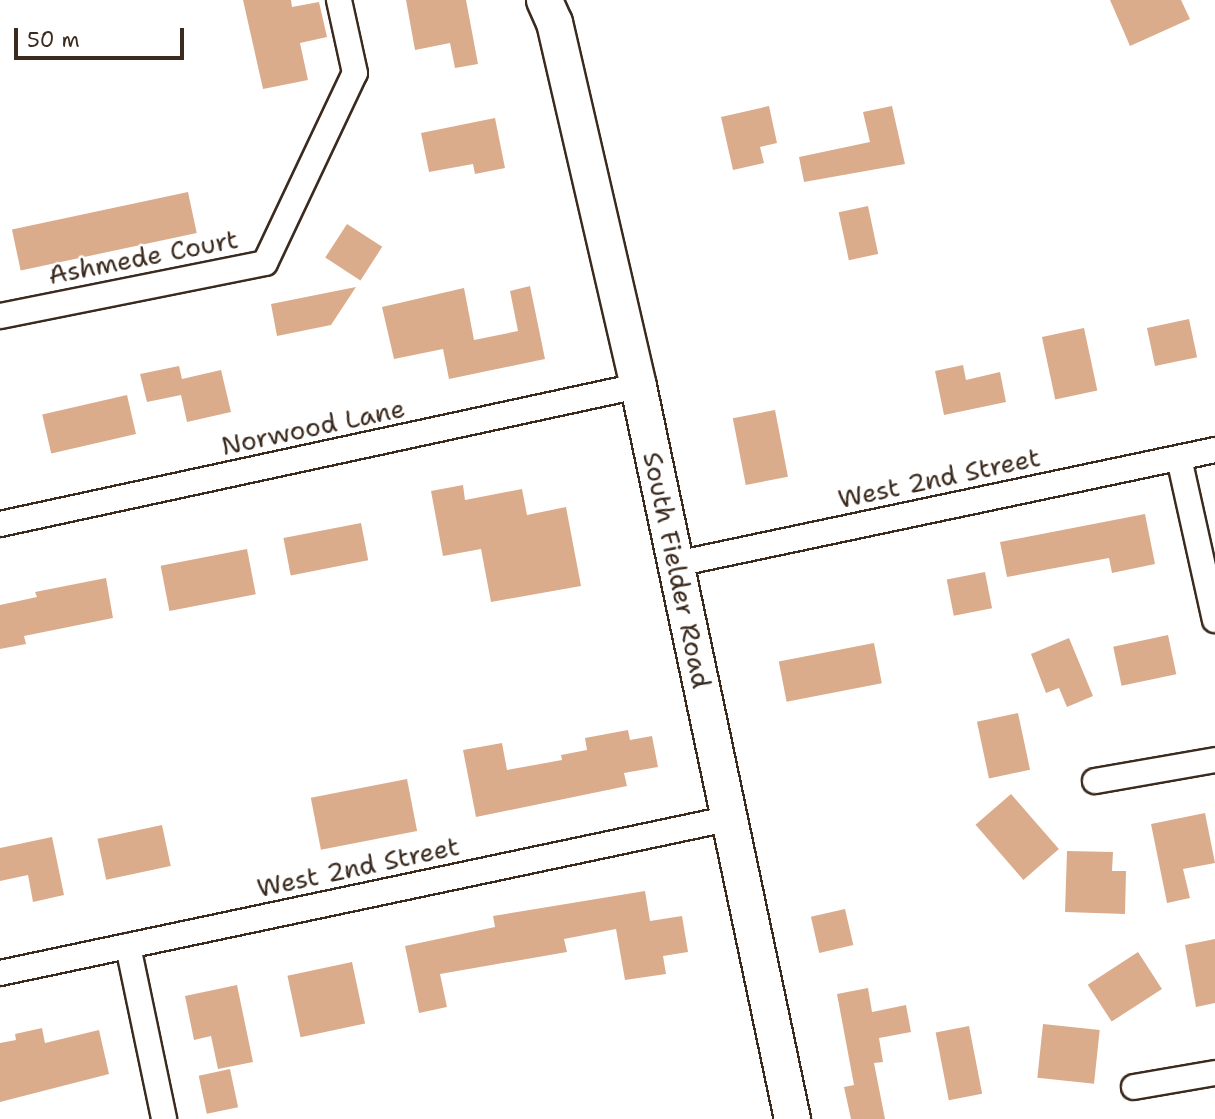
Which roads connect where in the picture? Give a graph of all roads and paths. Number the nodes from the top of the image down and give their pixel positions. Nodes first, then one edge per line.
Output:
1 (339, 0) edge
2 (551, 7) edge
3 (0, 316) edge
4 (638, 386) junction
5 (1215, 450) edge
6 (1179, 458) junction
7 (0, 524) edge
8 (676, 564) junction
9 (1215, 620) edge
10 (1215, 760) edge
11 (1096, 781) dead end
12 (727, 818) junction
13 (128, 946) junction
14 (0, 973) edge
15 (1215, 1073) edge
16 (1134, 1087) dead end
17 (164, 1119) edge
18 (792, 1119) edge

1 - 3 street, Ashmede Court
2 - 4 main road, South Fielder Road
4 - 7 street, Norwood Lane
4 - 8 main road, South Fielder Road
5 - 6 street, West 2nd Street
6 - 8 street, West 2nd Street
6 - 9 street
8 - 12 main road, South Fielder Road
10 - 11 street
12 - 13 street, West 2nd Street
12 - 18 main road, South Fielder Road
13 - 14 street, West 2nd Street
13 - 17 street
15 - 16 street

